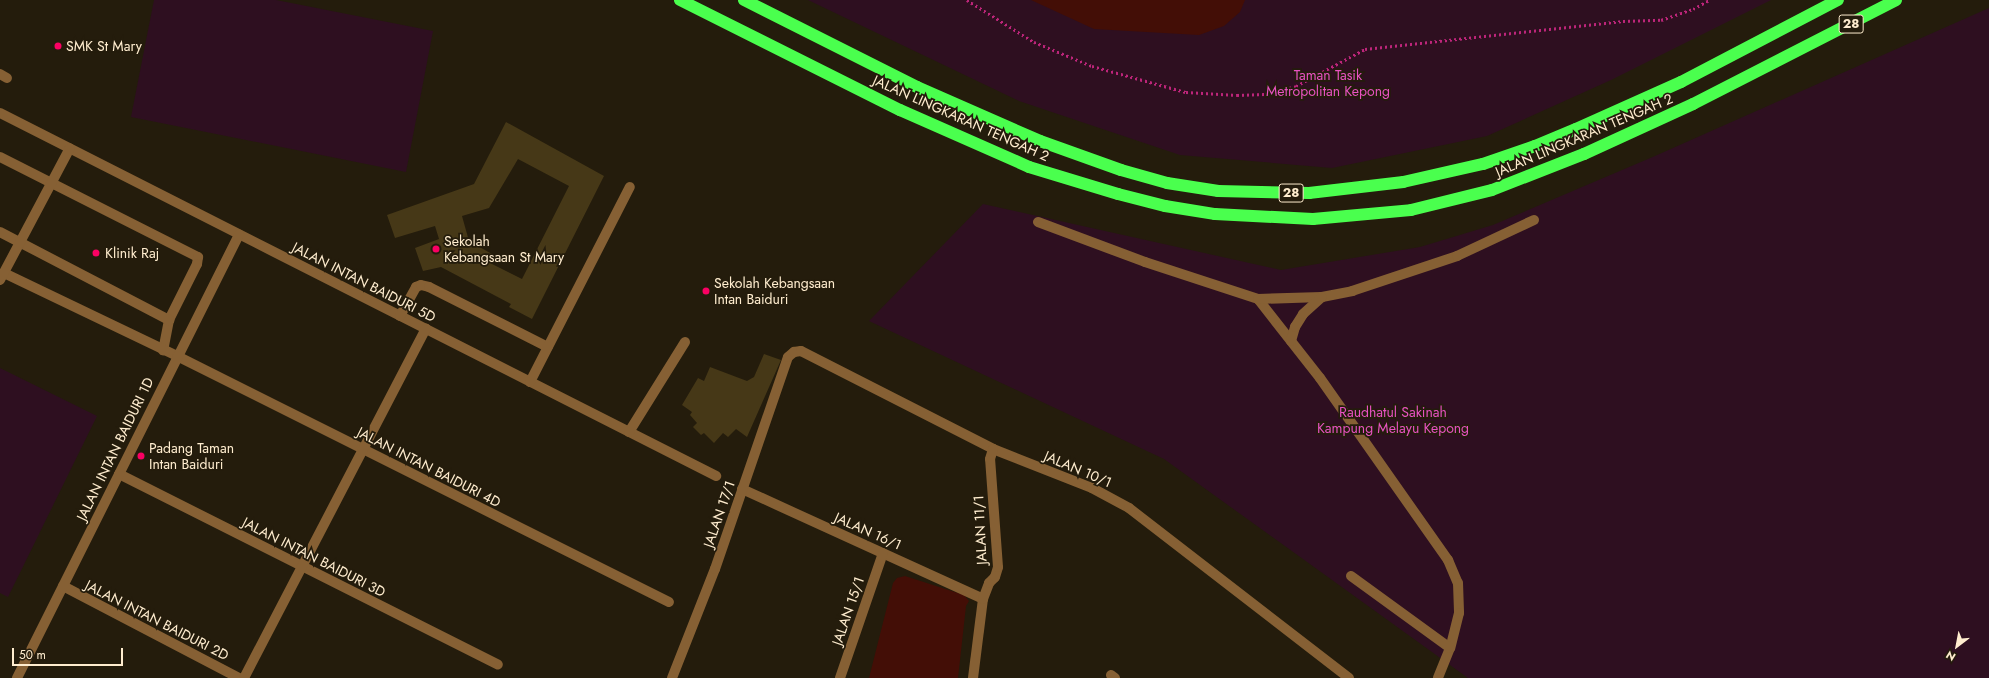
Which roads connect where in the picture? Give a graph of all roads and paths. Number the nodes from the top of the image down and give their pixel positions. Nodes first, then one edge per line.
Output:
1 (680, 0) edge
2 (744, 0) edge
3 (967, 0) edge
4 (1709, 0) edge
5 (1838, 0) edge
6 (1896, 0) edge
7 (0, 113) edge
8 (70, 148) junction
9 (0, 157) edge
10 (52, 183) junction
11 (630, 187) dead end
12 (1534, 220) dead end
13 (1038, 222) dead end
14 (0, 232) edge
15 (239, 234) junction
16 (20, 242) junction
17 (2, 276) edge
18 (1322, 297) junction
19 (1258, 299) junction
20 (400, 316) junction
21 (169, 320) junction
22 (426, 329) junction
23 (1291, 341) junction
24 (686, 342) dead end
25 (548, 347) junction
26 (163, 350) junction
27 (177, 356) junction
28 (788, 357) joint
29 (530, 382) junction
30 (630, 432) junction
31 (363, 449) junction
32 (993, 449) junction
33 (119, 474) junction
34 (716, 476) dead end
35 (742, 489) junction
36 (883, 553) junction
37 (302, 566) junction
38 (1351, 576) dead end
39 (63, 586) junction
40 (983, 599) junction
41 (669, 602) dead end
42 (1450, 648) junction
43 (498, 664) dead end
44 (17, 678) edge
45 (239, 678) edge
46 (244, 678) edge
47 (672, 678) edge
48 (840, 678) edge
49 (973, 678) edge
50 (1348, 678) edge
51 (1438, 678) edge

1 - 6 highway, JALAN LINGKARAN TENGAH 2 / 28
2 - 5 highway, JALAN LINGKARAN TENGAH 2 / 28
3 - 4 path
7 - 8 street, JALAN INTAN BAIDURI 5D
8 - 10 street
8 - 15 street, JALAN INTAN BAIDURI 5D
9 - 10 street
10 - 16 street
10 - 21 street
11 - 25 street
12 - 18 street
13 - 19 street
14 - 16 street
15 - 20 street, JALAN INTAN BAIDURI 5D
15 - 27 street, JALAN INTAN BAIDURI 1D
16 - 17 street
16 - 21 street
17 - 26 street, JALAN INTAN BAIDURI 4D
18 - 19 street
18 - 23 street
19 - 23 street
20 - 22 street, JALAN INTAN BAIDURI 5D
20 - 25 street
21 - 26 street
22 - 29 street, JALAN INTAN BAIDURI 5D
22 - 31 street
23 - 42 street
24 - 30 street
25 - 29 street
26 - 27 street, JALAN INTAN BAIDURI 4D
27 - 31 street, JALAN INTAN BAIDURI 4D
27 - 33 street, JALAN INTAN BAIDURI 1D
28 - 32 street, JALAN 10/1
28 - 35 street, JALAN 17/1
29 - 30 street, JALAN INTAN BAIDURI 5D
30 - 34 street, JALAN INTAN BAIDURI 5D
31 - 37 street
31 - 41 street, JALAN INTAN BAIDURI 4D
32 - 40 street, JALAN 11/1
32 - 50 street, JALAN 10/1
33 - 37 street, JALAN INTAN BAIDURI 3D
33 - 39 street, JALAN INTAN BAIDURI 1D
35 - 36 street, JALAN 16/1
35 - 47 street, JALAN 17/1
36 - 40 street, JALAN 16/1
36 - 48 street, JALAN 15/1
37 - 43 street, JALAN INTAN BAIDURI 3D
37 - 46 street
38 - 42 street
39 - 44 street, JALAN INTAN BAIDURI 1D
39 - 45 street, JALAN INTAN BAIDURI 2D
40 - 49 street, JALAN 11/1
42 - 51 street

